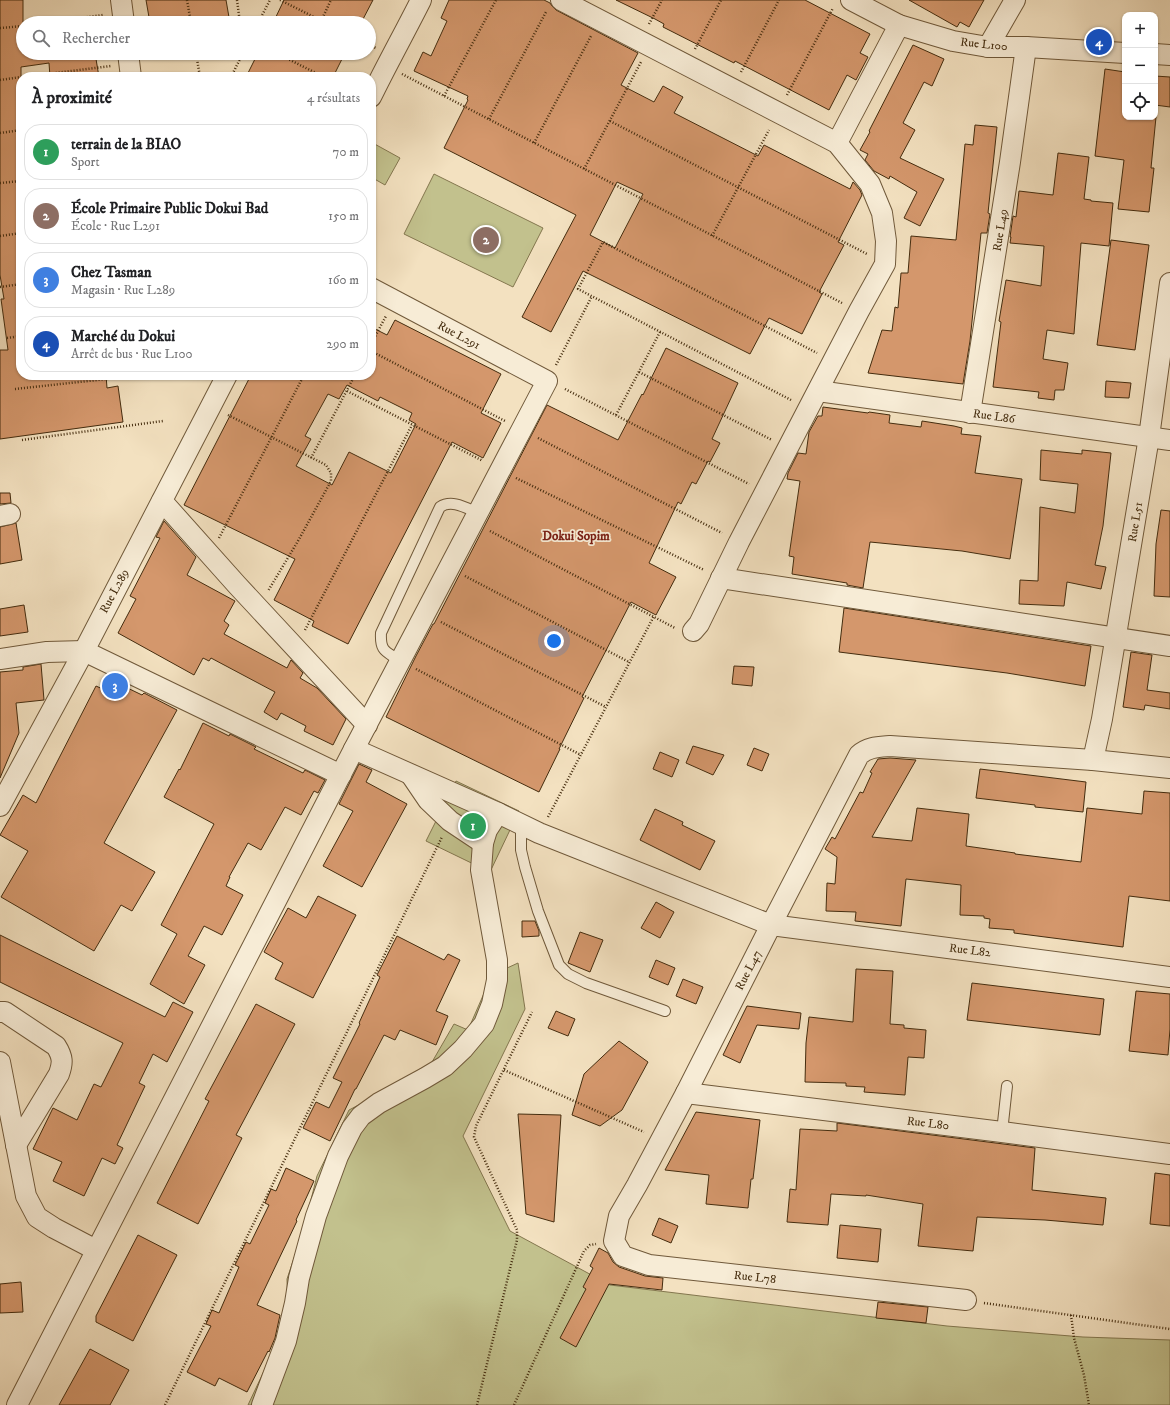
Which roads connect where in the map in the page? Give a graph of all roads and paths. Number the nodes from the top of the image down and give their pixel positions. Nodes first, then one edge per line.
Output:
1 (187, 0) edge
2 (237, 0) edge
3 (270, 0) edge
4 (280, 0) edge
5 (331, 0) edge
6 (421, 0) edge
7 (496, 0) edge
8 (662, 0) edge
9 (721, 0) edge
10 (779, 0) edge
11 (851, 0) edge
12 (1015, 0) edge
13 (555, 4) edge
14 (123, 12) edge
15 (94, 16) edge
16 (190, 16) edge
17 (239, 16) edge
18 (262, 16) edge
19 (311, 16) edge
20 (323, 16) edge
21 (600, 20) junction
22 (899, 25) junction
23 (16, 27) edge
24 (0, 28) edge
25 (645, 44) junction
26 (988, 47) junction
27 (1026, 47) junction
28 (1122, 53) edge
29 (1158, 54) edge
30 (1170, 55) edge
31 (197, 60) edge
32 (240, 60) edge
33 (290, 60) edge
34 (130, 64) edge
35 (687, 65) junction
36 (386, 66) junction
37 (64, 72) edge
38 (199, 72) edge
39 (234, 72) edge
40 (314, 72) edge
41 (16, 78) edge
42 (0, 80) edge
43 (376, 87) edge
44 (732, 89) junction
45 (444, 96) junction
46 (489, 119) junction
47 (610, 121) junction
48 (16, 131) edge
49 (0, 133) edge
50 (534, 143) junction
51 (837, 143) junction
52 (584, 169) junction
53 (16, 181) edge
54 (0, 183) edge
55 (16, 233) edge
56 (0, 236) edge
57 (885, 264) junction
58 (1170, 283) edge
59 (16, 285) edge
60 (0, 287) edge
61 (376, 291) edge
62 (592, 296) junction
63 (394, 301) junction
64 (859, 312) junction
65 (660, 332) junction
66 (376, 335) edge
67 (16, 337) edge
68 (8, 338) dead end
69 (376, 354) edge
70 (834, 361) junction
71 (639, 372) junction
72 (97, 380) edge
73 (224, 380) edge
74 (301, 380) edge
75 (352, 380) edge
76 (548, 381) junction
77 (15, 389) dead end
78 (347, 391) junction
79 (818, 391) junction
80 (211, 406) junction
81 (809, 409) junction
82 (970, 413) junction
83 (616, 415) junction
84 (163, 421) dead end
85 (412, 425) junction
86 (522, 429) junction
87 (271, 437) junction
88 (1149, 437) junction
89 (22, 440) dead end
90 (1170, 440) edge
91 (788, 449) junction
92 (311, 458) junction
93 (500, 470) junction
94 (765, 492) junction
95 (162, 500) junction
96 (476, 518) junction
97 (739, 542) junction
98 (210, 555) junction
99 (449, 568) junction
100 (722, 578) junction
101 (258, 607) junction
102 (425, 614) junction
103 (654, 616) junction
104 (693, 631) joint
105 (1116, 639) junction
106 (1170, 646) edge
107 (296, 648) junction
108 (84, 651) junction
109 (0, 658) edge
110 (400, 661) junction
111 (629, 662) junction
112 (606, 707) junction
113 (367, 725) junction
114 (354, 749) junction
115 (581, 755) junction
116 (1093, 760) junction
117 (1170, 768) edge
118 (410, 774) junction
119 (341, 775) junction
120 (0, 806) edge
121 (498, 813) junction
122 (450, 821) junction
123 (522, 824) junction
124 (539, 833) junction
125 (483, 844) junction
126 (771, 925) junction
127 (1170, 977) edge
128 (665, 1011) dead end
129 (0, 1012) edge
130 (532, 1012) dead end
131 (0, 1062) edge
132 (504, 1070) junction
133 (1007, 1086) dead end
134 (686, 1093) junction
135 (1002, 1132) junction
136 (648, 1134) dead end
137 (16, 1145) junction
138 (1170, 1154) edge
139 (614, 1241) junction
140 (96, 1250) junction
141 (966, 1300) joint
142 (1071, 1315) junction
143 (1170, 1329) edge
144 (17, 1405) edge
145 (165, 1405) edge
146 (262, 1405) edge
147 (477, 1405) edge
148 (514, 1405) edge
149 (1089, 1405) edge

1 - 16 path
2 - 17 path
3 - 18 path
4 - 19 path
5 - 20 path
6 - 36 street
7 - 45 path
8 - 25 path
9 - 35 path
10 - 44 path
11 - 22 street, Rue L100
12 - 26 street
13 - 21 street
13 - 46 path
14 - 15 path
21 - 25 street
21 - 50 path
22 - 26 street, Rue L100
22 - 51 street
23 - 24 path
25 - 35 street
25 - 47 path
26 - 27 street, Rue L100
27 - 28 street, Rue L100
27 - 82 street, Rue L49
29 - 30 street
31 - 38 path
32 - 39 path
33 - 40 path
34 - 37 path
35 - 44 street
36 - 43 street
36 - 45 path
41 - 42 path
44 - 51 street
45 - 46 path
46 - 50 path
47 - 52 path
47 - 57 path
48 - 49 path
50 - 52 path
51 - 57 street
52 - 64 path
53 - 54 path
55 - 56 path
57 - 64 street
58 - 88 street, Rue L51
59 - 60 path
61 - 63 street, Rue L291
62 - 65 path
62 - 70 path
62 - 76 path
63 - 66 path
63 - 76 street, Rue L291
64 - 70 street
65 - 71 path
65 - 81 path
67 - 68 path
69 - 86 path
70 - 79 street
71 - 83 path
71 - 91 path
72 - 77 path
73 - 80 street, Rue L289
74 - 87 path
75 - 78 path
76 - 83 path
76 - 86 street
78 - 85 path
78 - 92 path
79 - 81 street
79 - 82 street, Rue L86
80 - 87 path
80 - 95 street, Rue L289
81 - 91 street
82 - 88 street, Rue L86
83 - 94 path
84 - 89 path
85 - 93 path
85 - 107 path
86 - 93 street
86 - 97 path
87 - 92 path
87 - 98 path
88 - 90 street, Rue L86
88 - 105 street, Rue L51
91 - 94 street
92 - 101 path
93 - 96 street
93 - 100 path
94 - 97 street
95 - 98 street
95 - 108 street, Rue L289
96 - 99 street
96 - 103 path
96 - 110 lane
97 - 100 street
98 - 101 street
99 - 102 street
99 - 111 path
100 - 104 street
100 - 105 street
101 - 107 street
102 - 110 street
102 - 112 path
103 - 104 path
103 - 111 path
105 - 106 street
105 - 116 street, Rue L51
107 - 113 street
108 - 109 street
108 - 119 street
108 - 120 street, Rue L289
110 - 113 street
110 - 115 path
111 - 112 path
112 - 115 path
113 - 114 street
114 - 118 street, Rue L82
114 - 119 street
115 - 124 path
116 - 117 street
116 - 126 street, Rue L47
118 - 121 street, Rue L82
118 - 122 street
119 - 140 street
121 - 123 street, Rue L82
121 - 125 street
122 - 125 street
122 - 145 path
123 - 124 street, Rue L82
123 - 128 lane
124 - 126 street, Rue L82
125 - 146 street
126 - 127 street, Rue L82
126 - 134 street, Rue L47
129 - 137 street
130 - 132 path
131 - 137 street
132 - 136 path
132 - 147 path
133 - 135 lane
134 - 135 street, Rue L80
134 - 139 street, Rue L47
135 - 138 street, Rue L80
137 - 140 street
139 - 141 street, Rue L78
139 - 148 path
140 - 144 street
141 - 142 path
142 - 143 path
142 - 149 path

